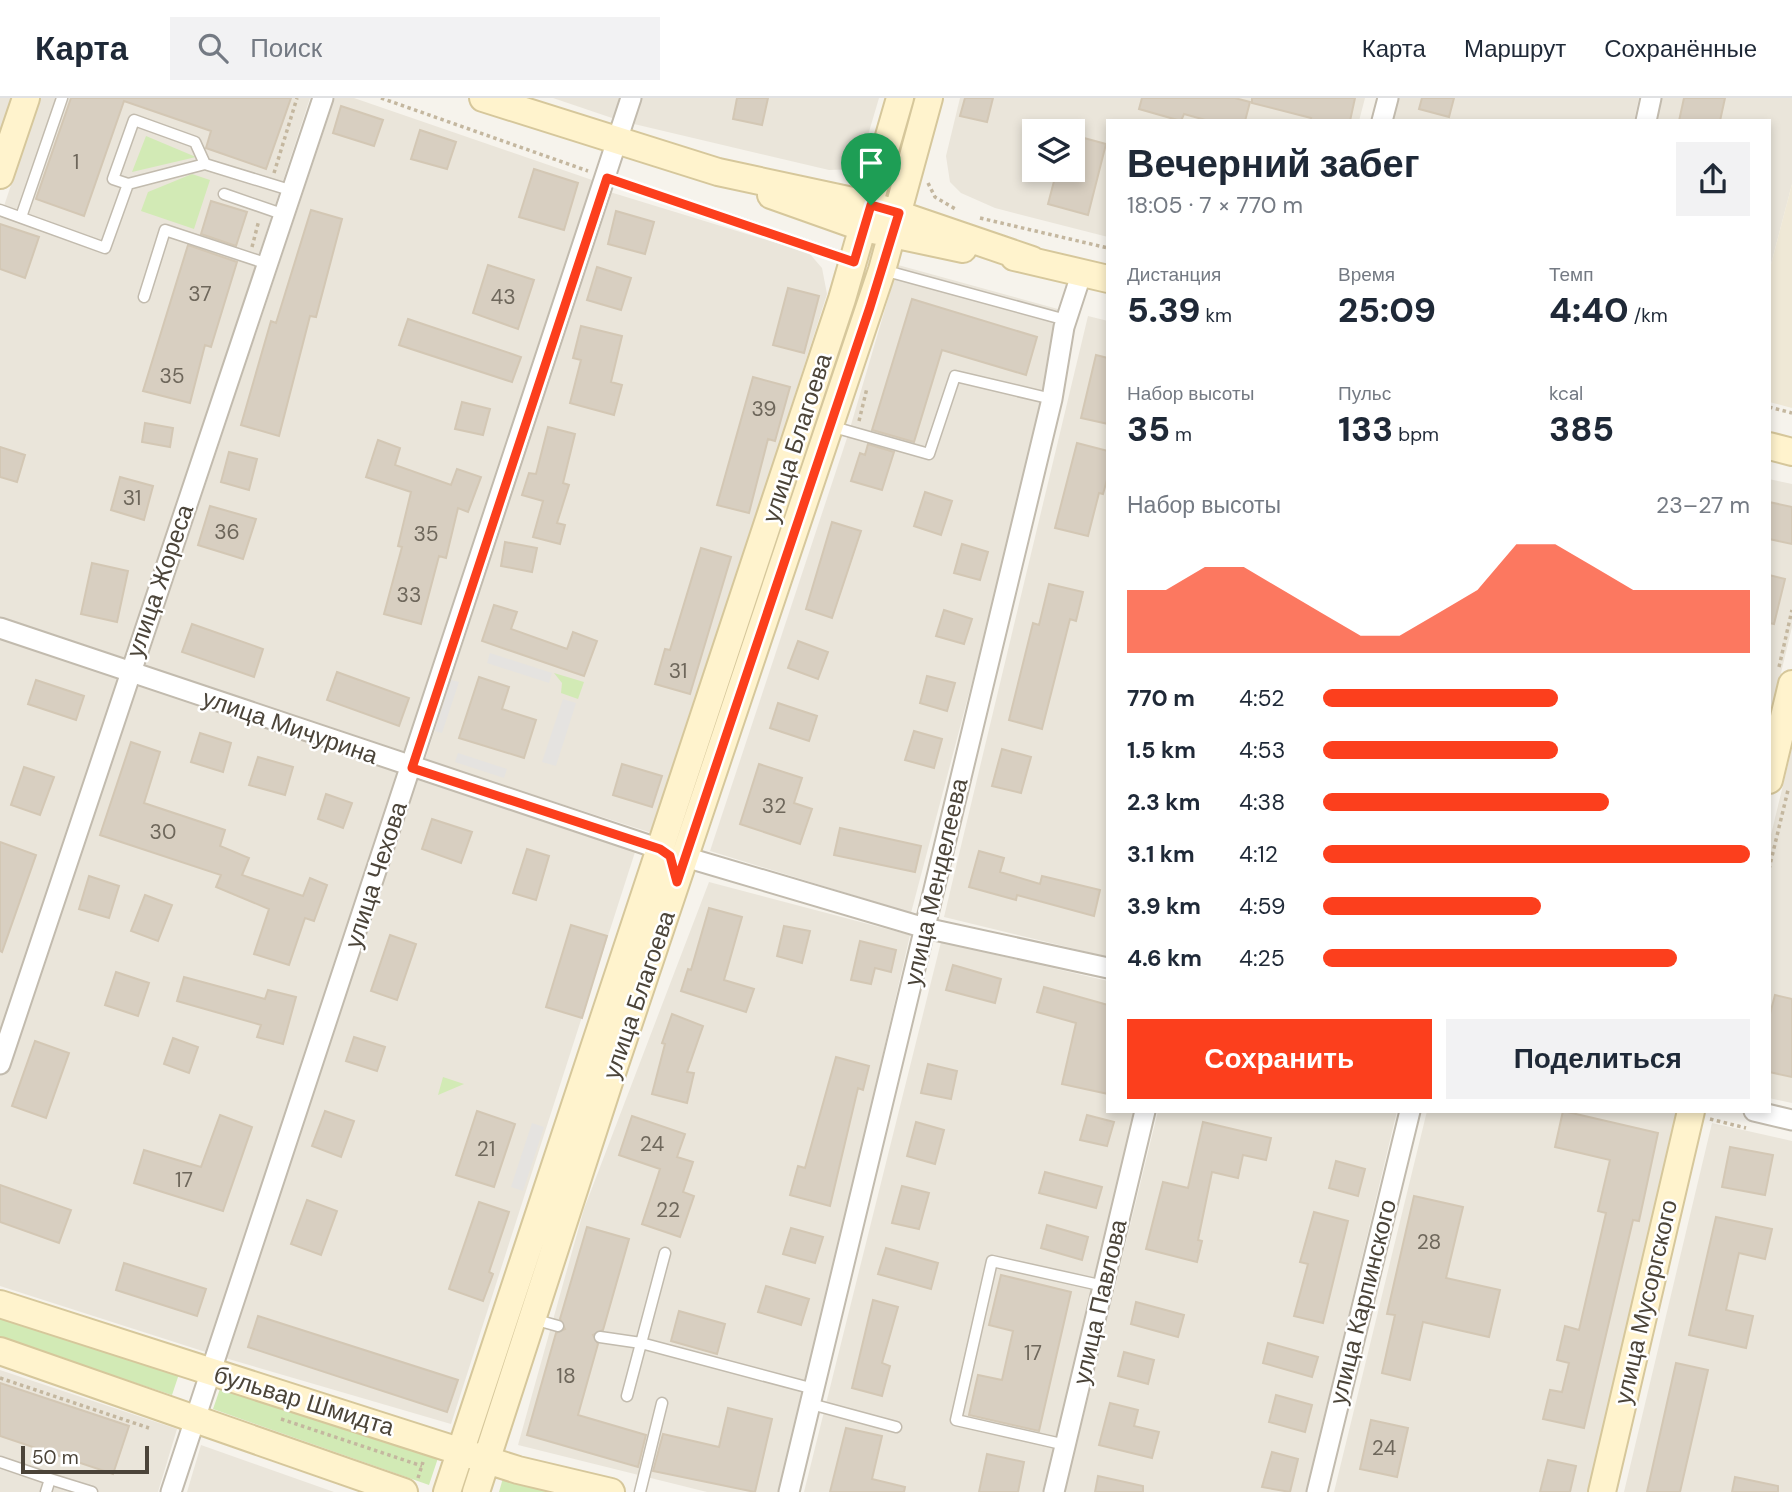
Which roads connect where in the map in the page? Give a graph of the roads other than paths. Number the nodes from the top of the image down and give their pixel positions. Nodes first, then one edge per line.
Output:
1 (26, 98) edge
2 (62, 98) edge
3 (483, 98) edge
4 (631, 98) edge
5 (900, 98) edge
6 (929, 98) edge
7 (1388, 98) edge
8 (1651, 98) edge
9 (319, 99) edge
10 (1383, 119) edge
11 (1646, 119) edge
12 (619, 141) junction
13 (205, 164) junction
14 (0, 175) edge
15 (607, 178) junction
16 (128, 184) junction
17 (293, 191) junction
18 (224, 194) dead end
19 (0, 210) edge
20 (285, 215) junction
21 (868, 216) junction
22 (21, 217) junction
23 (895, 224) junction
24 (854, 262) junction
25 (268, 264) junction
26 (882, 270) junction
27 (1082, 272) junction
28 (1106, 278) edge
29 (144, 297) dead end
30 (1066, 320) junction
31 (1052, 399) junction
32 (830, 426) junction
33 (1771, 447) edge
34 (1792, 452) edge
35 (0, 628) edge
36 (129, 673) junction
37 (1785, 676) edge
38 (412, 768) junction
39 (1779, 784) edge
40 (673, 853) junction
41 (925, 928) junction
42 (1106, 968) edge
43 (0, 1064) edge
44 (1145, 1113) edge
45 (1410, 1113) edge
46 (1691, 1113) edge
47 (1762, 1113) edge
48 (1792, 1120) edge
49 (665, 1253) dead end
50 (1104, 1286) junction
51 (0, 1304) edge
52 (532, 1319) junction
53 (558, 1326) dead end
54 (600, 1337) dead end
55 (641, 1343) junction
56 (0, 1351) edge
57 (210, 1373) junction
58 (627, 1396) dead end
59 (813, 1397) junction
60 (662, 1403) dead end
61 (895, 1427) dead end
62 (190, 1430) junction
63 (1066, 1445) junction
64 (461, 1450) junction
65 (487, 1459) junction
66 (0, 1462) edge
67 (50, 1479) junction
68 (46, 1492) edge
69 (92, 1492) edge
70 (171, 1492) edge
71 (404, 1492) edge
72 (447, 1492) edge
73 (476, 1492) edge
74 (611, 1492) edge
75 (640, 1492) edge
76 (789, 1492) edge
77 (1054, 1492) edge
78 (1317, 1492) edge
79 (1602, 1492) edge

1 - 14 main road
2 - 22 lane
3 - 12 main road
4 - 12 street, улица Чехова
5 - 21 main road, улица Благоева
6 - 23 main road, улица Благоева
7 - 10 street
8 - 11 street
9 - 17 street, улица Жореса
12 - 15 street, улица Чехова
12 - 21 main road
13 - 16 lane
13 - 16 lane
13 - 17 lane
15 - 24 lane
15 - 38 street, улица Чехова
16 - 22 lane
17 - 20 street, улица Жореса
18 - 20 lane
19 - 22 lane
20 - 25 street, улица Жореса
21 - 23 main road
21 - 24 main road, улица Благоева
23 - 26 main road, улица Благоева
23 - 27 main road
24 - 40 main road, улица Благоева
25 - 29 lane
25 - 36 street, улица Жореса
26 - 30 lane
26 - 32 main road, улица Благоева
27 - 28 main road
27 - 30 street, улица Менделеева
30 - 31 street, улица Менделеева
31 - 32 lane
31 - 41 street, улица Менделеева
32 - 40 main road, улица Благоева
33 - 34 main road
35 - 36 street, улица Мичурина
36 - 38 street, улица Мичурина
36 - 43 street, улица Жореса
37 - 39 main road
38 - 40 street, улица Мичурина
38 - 57 street, улица Чехова
40 - 41 street, улица Мичурина
40 - 52 main road, улица Благоева
40 - 64 main road, улица Благоева
41 - 42 street, улица Мичурина
41 - 59 street, улица Менделеева
44 - 50 street, улица Павлова
45 - 78 street, улица Карпинского
46 - 79 main road, улица Мусоргского
47 - 48 street
49 - 55 lane
50 - 63 street, улица Павлова
50 - 63 lane
51 - 57 main road, бульвар Шмидта
52 - 53 lane
52 - 65 main road, улица Благоева
54 - 55 lane
55 - 58 lane
55 - 59 lane
56 - 62 main road, бульвар Шмидта
57 - 62 street, улица Чехова
57 - 64 main road, бульвар Шмидта
59 - 61 lane
59 - 76 street, улица Менделеева
60 - 75 lane
62 - 70 street, улица Чехова
62 - 71 main road, бульвар Шмидта
63 - 77 street, улица Павлова
64 - 65 main road, бульвар Шмидта
64 - 72 main road, улица Благоева
65 - 73 main road, улица Благоева
65 - 74 main road, бульвар Шмидта
66 - 67 lane
67 - 68 lane
67 - 69 lane

